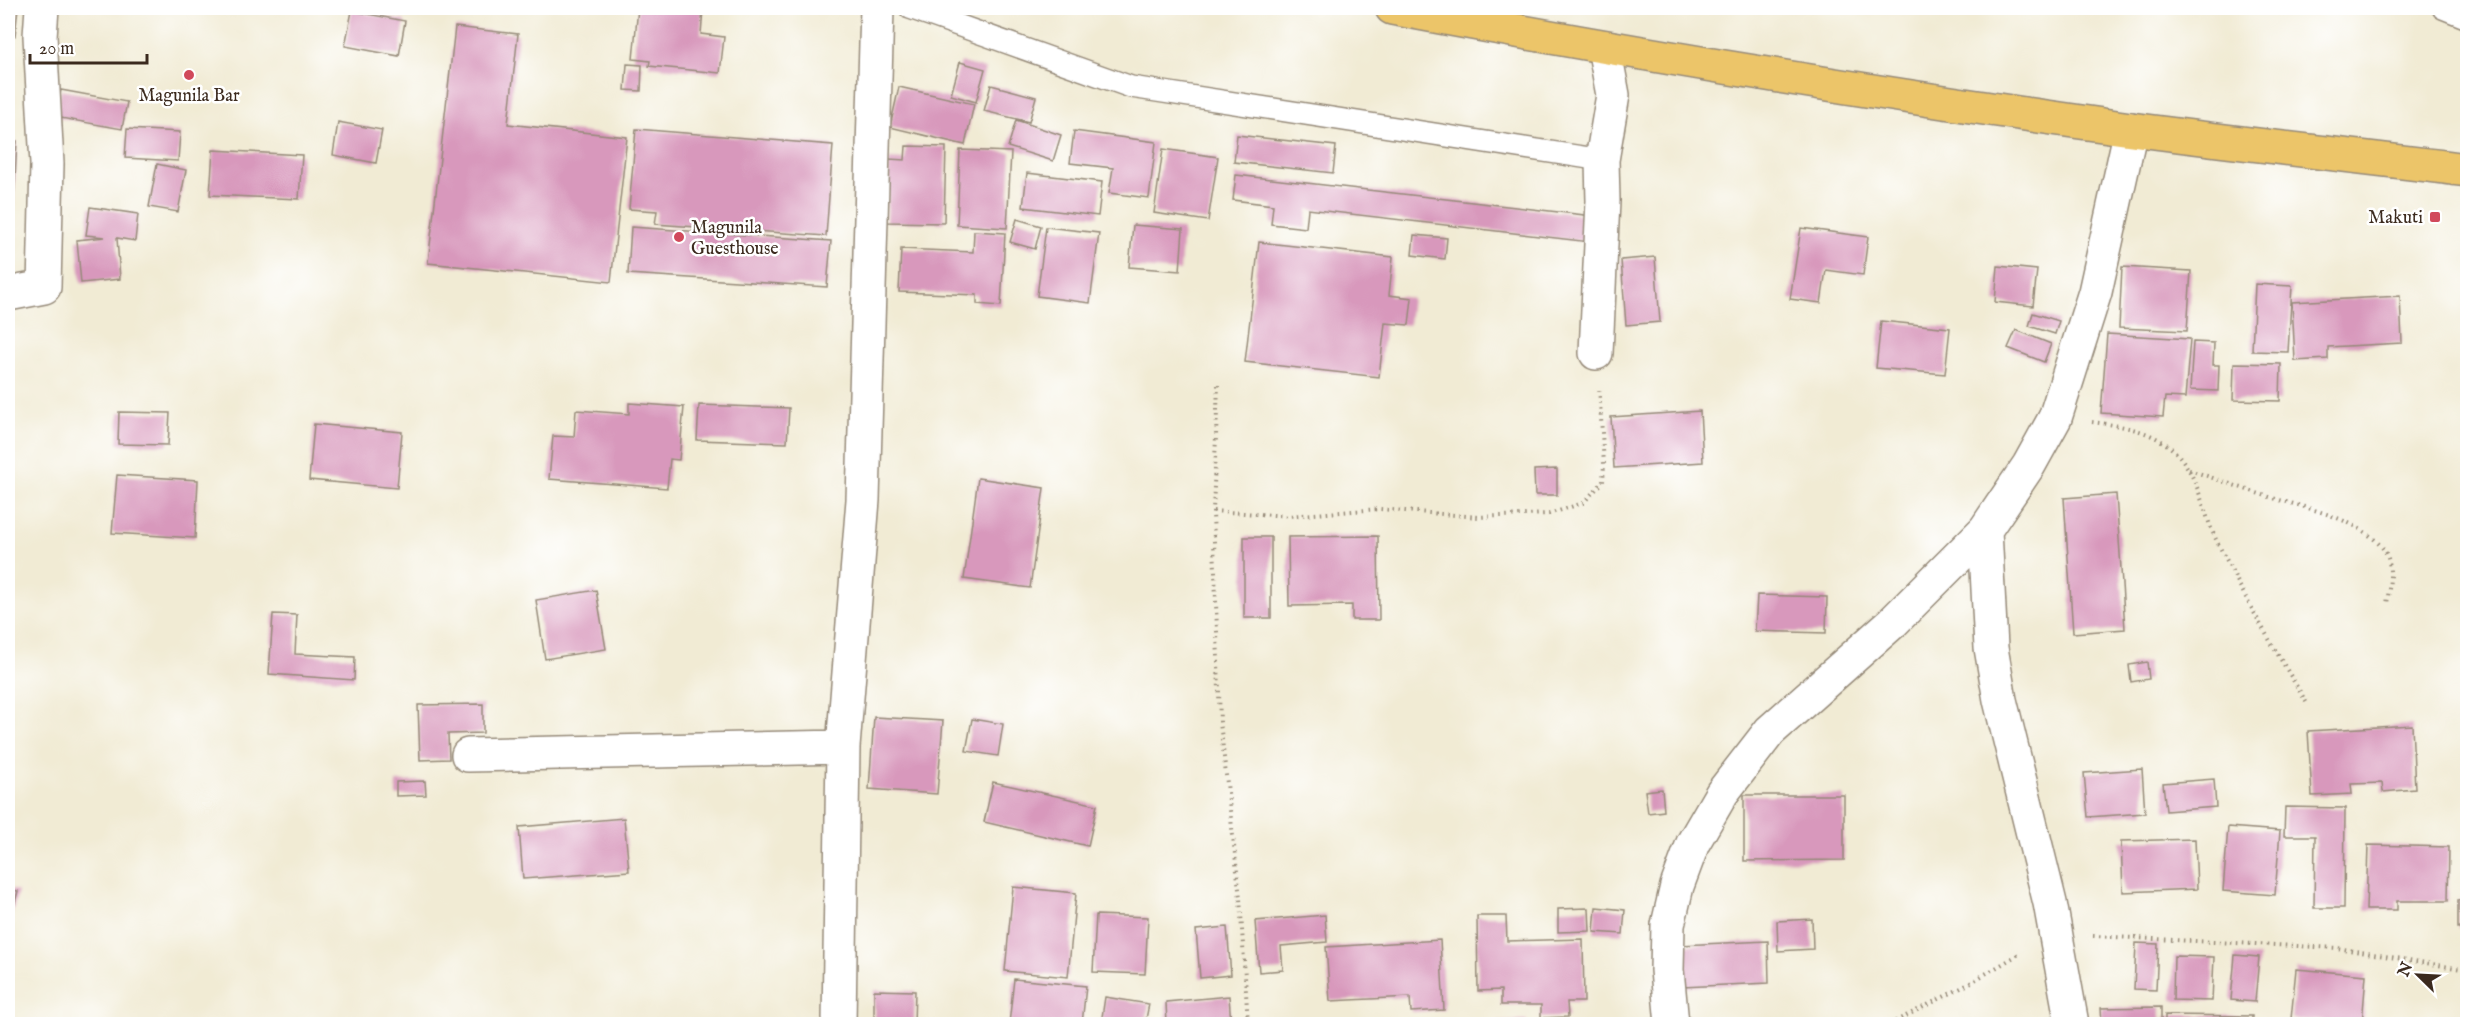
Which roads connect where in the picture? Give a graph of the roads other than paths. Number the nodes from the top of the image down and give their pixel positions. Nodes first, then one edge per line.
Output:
1 (42, 8) edge
2 (877, 8) edge
3 (910, 8) edge
4 (1392, 8) edge
5 (2443, 8) edge
6 (2468, 18) edge
7 (1604, 47) junction
8 (2131, 129) junction
9 (1602, 160) junction
10 (2468, 170) edge
11 (8, 294) edge
12 (1596, 353) road end
13 (1985, 530) junction
14 (843, 747) junction
15 (468, 755) dead end
16 (839, 1024) edge
17 (1671, 1024) edge
18 (2072, 1024) edge

1 - 11 street
2 - 14 street
3 - 9 lane
4 - 7 highway
5 - 6 lane
7 - 8 highway
7 - 9 street
8 - 10 highway
8 - 13 street
9 - 12 street
13 - 17 street
13 - 18 street
14 - 15 street
14 - 16 street

